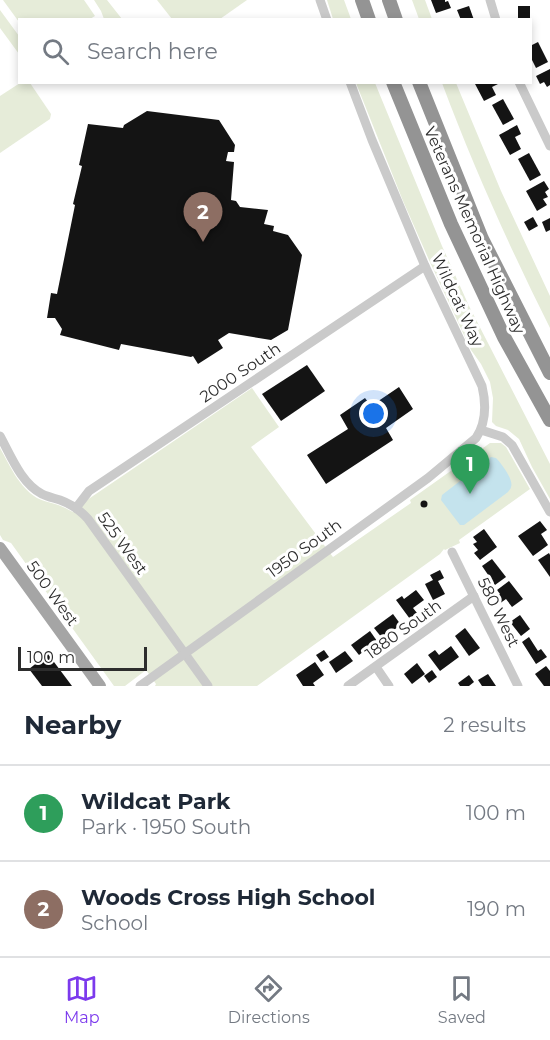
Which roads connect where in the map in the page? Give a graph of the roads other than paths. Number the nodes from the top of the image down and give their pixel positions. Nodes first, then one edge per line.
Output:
1 (320, 0) edge
2 (362, 0) edge
3 (389, 0) edge
4 (493, 2) edge
5 (326, 18) edge
6 (368, 18) edge
7 (395, 18) edge
8 (496, 18) edge
9 (351, 84) edge
10 (394, 84) edge
11 (421, 84) edge
12 (520, 84) edge
13 (550, 146) edge
14 (425, 266) junction
15 (550, 373) edge
16 (550, 420) edge
17 (482, 430) junction
18 (0, 436) edge
19 (76, 508) junction
20 (550, 512) edge
21 (0, 548) edge
22 (452, 552) dead end
23 (474, 596) junction
24 (185, 653) junction
25 (376, 667) junction
26 (100, 686) edge
27 (140, 686) edge
28 (208, 686) edge
29 (348, 686) edge
30 (389, 686) edge
31 (518, 686) edge

1 - 5 street
2 - 6 highway
3 - 7 highway
4 - 8 street
9 - 14 street, Wildcat Way
10 - 16 highway, Veterans Memorial Highway
11 - 15 highway, Veterans Memorial Highway
12 - 13 street
14 - 17 street, Wildcat Way
14 - 19 street, 2000 South
17 - 20 street
17 - 24 street, 1950 South
18 - 19 street, 525 West
19 - 24 street, 525 West
21 - 26 main road, 500 West
22 - 23 street, 580 West
23 - 25 street, 1880 South
23 - 31 street, 580 West
24 - 27 street, 1950 South
24 - 28 street, 525 West
25 - 29 street, 1880 South
25 - 30 street

